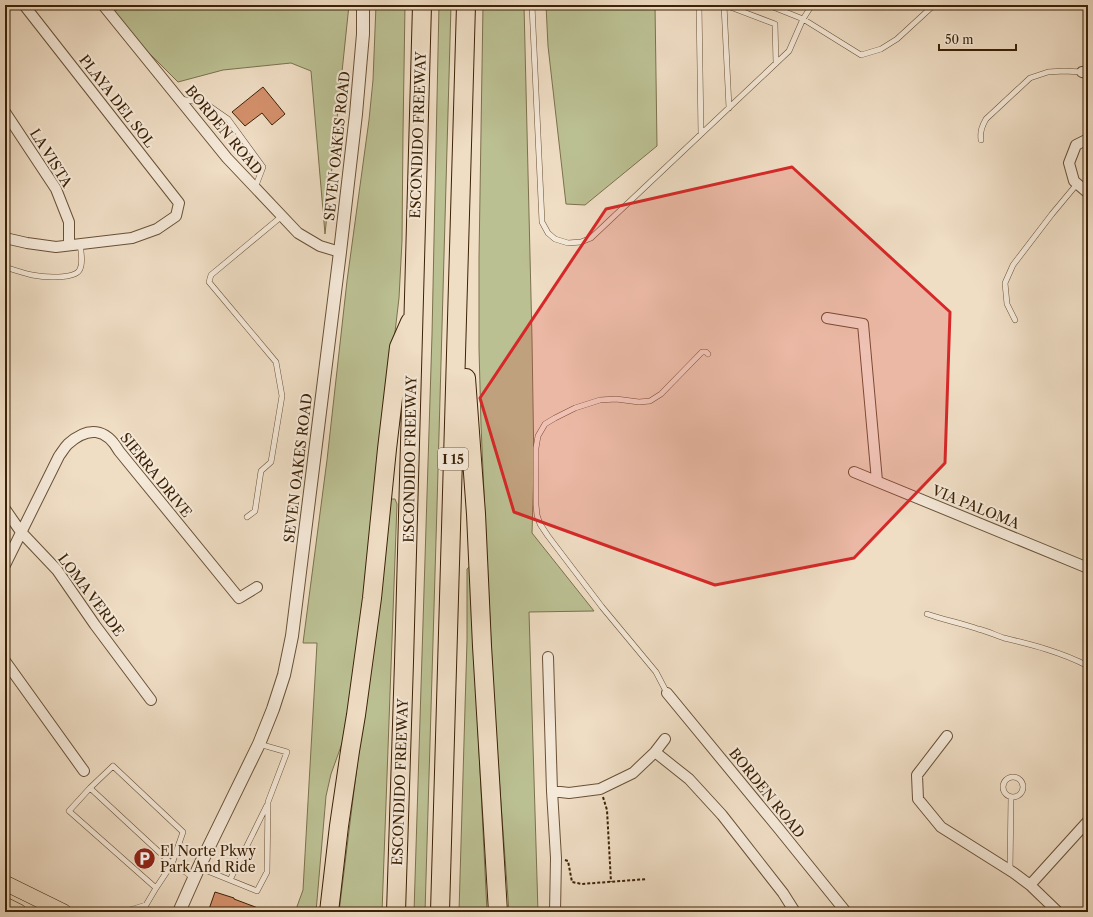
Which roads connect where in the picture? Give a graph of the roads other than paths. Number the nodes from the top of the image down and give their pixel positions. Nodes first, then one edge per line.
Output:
1 (24, 5) edge
2 (103, 5) edge
3 (363, 5) edge
4 (422, 5) edge
5 (466, 5) edge
6 (532, 5) edge
7 (699, 5) edge
8 (725, 5) edge
9 (768, 5) edge
10 (812, 5) edge
11 (934, 5) edge
12 (803, 19) junction
13 (776, 63) junction
14 (1085, 72) edge
15 (179, 99) junction
16 (729, 108) junction
17 (5, 112) edge
18 (701, 134) junction
19 (1088, 139) edge
20 (981, 140) dead end
21 (1077, 184) junction
22 (255, 188) junction
23 (1088, 193) edge
24 (282, 216) junction
25 (5, 238) edge
26 (80, 244) junction
27 (69, 245) junction
28 (340, 252) junction
29 (5, 267) edge
30 (458, 298) junction
31 (413, 316) junction
32 (827, 318) dead end
33 (1016, 320) dead end
34 (708, 354) dead end
35 (854, 472) dead end
36 (877, 481) junction
37 (5, 509) edge
38 (247, 517) dead end
39 (21, 532) junction
40 (5, 565) edge
41 (1088, 568) edge
42 (257, 587) dead end
43 (928, 614) dead end
44 (548, 657) dead end
45 (5, 661) edge
46 (1088, 666) edge
47 (667, 693) joint
48 (151, 700) dead end
49 (947, 736) dead end
50 (665, 739) dead end
51 (260, 744) junction
52 (655, 752) junction
53 (84, 771) dead end
54 (90, 788) junction
55 (552, 791) junction
56 (1011, 797) junction
57 (268, 802) junction
58 (1088, 821) edge
59 (172, 864) junction
60 (1010, 870) junction
61 (196, 873) junction
62 (230, 880) junction
63 (5, 883) edge
64 (1030, 885) junction
65 (156, 888) junction
66 (130, 910) dead end
67 (64, 912) edge
68 (179, 912) edge
69 (329, 912) edge
70 (396, 912) edge
71 (440, 912) edge
72 (498, 912) edge
73 (555, 912) edge
74 (795, 912) edge
75 (846, 912) edge
76 (1058, 912) edge

1 - 26 street, PLAYA DEL SOL
2 - 15 street, BORDEN ROAD
3 - 28 street, SEVEN OAKES ROAD
4 - 31 highway, ESCONDIDO FREEWAY
5 - 30 highway, I 15
6 - 18 lane
7 - 18 lane
8 - 13 lane
8 - 16 lane
9 - 12 lane
10 - 12 lane
11 - 12 lane
12 - 13 lane
13 - 16 lane
14 - 20 lane
15 - 22 street, BORDEN ROAD
15 - 22 lane
16 - 18 lane
17 - 27 street, LA VISTA
19 - 21 street
21 - 23 street
21 - 33 lane
22 - 24 street, BORDEN ROAD
24 - 28 street, BORDEN ROAD
24 - 38 lane
25 - 27 street
26 - 27 street
26 - 29 lane
28 - 51 street, SEVEN OAKES ROAD
30 - 71 highway, I 15
30 - 72 highway
31 - 69 highway
31 - 70 highway, ESCONDIDO FREEWAY
32 - 36 street
34 - 47 lane
35 - 36 street, VIA PALOMA
36 - 41 street, VIA PALOMA
37 - 39 street, LOMA VERDE
39 - 40 street, SIERRA DRIVE
39 - 42 street, SIERRA DRIVE
39 - 48 street, LOMA VERDE
43 - 46 lane
44 - 55 street
45 - 53 street
47 - 75 street, BORDEN ROAD
49 - 60 street
50 - 52 street
51 - 57 lane
51 - 61 street, SEVEN OAKES ROAD
52 - 55 street
52 - 74 street
54 - 59 lane
54 - 59 lane
54 - 65 lane
55 - 73 street
56 - 56 lane
56 - 60 lane
57 - 62 lane
57 - 62 lane
58 - 64 street
59 - 61 lane
59 - 65 lane
60 - 64 street
61 - 62 lane
61 - 68 street, SEVEN OAKES ROAD
63 - 67 main road
64 - 76 street
65 - 66 lane

